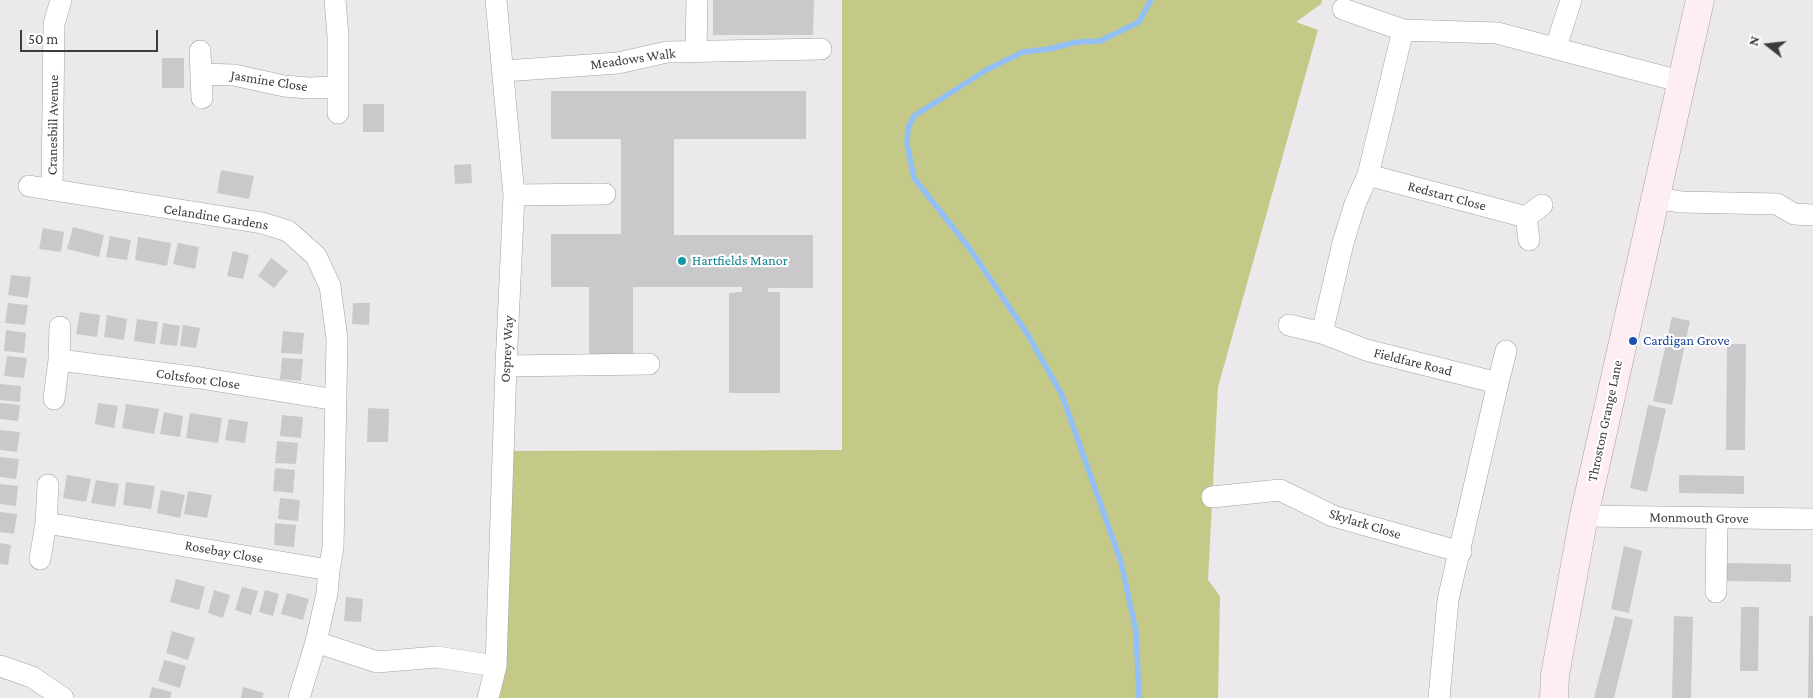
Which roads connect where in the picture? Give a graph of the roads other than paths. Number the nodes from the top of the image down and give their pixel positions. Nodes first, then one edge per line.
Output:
1 (61, 0) edge
2 (335, 0) edge
3 (496, 0) edge
4 (696, 0) edge
5 (1571, 0) edge
6 (1700, 0) edge
7 (1343, 8) dead end
8 (1403, 30) junction
9 (1556, 47) junction
10 (821, 49) dead end
11 (200, 51) dead end
12 (696, 52) junction
13 (504, 71) junction
14 (202, 74) junction
15 (1683, 82) junction
16 (338, 87) junction
17 (202, 98) dead end
18 (338, 114) dead end
19 (1368, 175) junction
20 (29, 186) dead end
21 (52, 190) junction
22 (605, 194) dead end
23 (514, 195) junction
24 (1654, 198) junction
25 (1813, 215) edge
26 (1529, 240) dead end
27 (1289, 325) dead end
28 (60, 326) dead end
29 (1322, 333) junction
30 (1506, 351) dead end
31 (59, 360) junction
32 (649, 364) dead end
33 (506, 366) junction
34 (1498, 383) junction
35 (54, 399) dead end
36 (336, 400) junction
37 (48, 485) dead end
38 (1212, 497) dead end
39 (1584, 516) junction
40 (1717, 518) junction
41 (1813, 519) edge
42 (46, 523) junction
43 (1461, 552) junction
44 (40, 559) dead end
45 (329, 570) junction
46 (1716, 592) dead end
47 (316, 642) junction
48 (0, 666) edge
49 (496, 666) junction
50 (63, 698) edge
51 (299, 698) edge
52 (488, 698) edge
53 (1439, 698) edge
54 (1554, 698) edge

1 - 21 street, Cranesbill Avenue
2 - 16 street
3 - 13 street, Osprey Way
4 - 12 street
5 - 9 street
6 - 15 street, Throston Grange Lane
7 - 8 street
8 - 9 street
8 - 19 street
9 - 15 street
10 - 12 street, Meadows Walk
11 - 14 street
12 - 13 street, Meadows Walk
13 - 23 street, Osprey Way
14 - 16 street, Jasmine Close
14 - 17 street
15 - 24 street, Throston Grange Lane
16 - 18 street
19 - 26 street, Redstart Close
19 - 29 street
20 - 21 street, Celandine Gardens
21 - 36 street, Celandine Gardens
22 - 23 street
23 - 33 street, Osprey Way
24 - 25 street
24 - 39 street, Throston Grange Lane
27 - 29 street, Fieldfare Road
28 - 31 street
29 - 34 street, Fieldfare Road
30 - 34 street
31 - 35 street
31 - 36 street, Coltsfoot Close
32 - 33 street
33 - 49 street, Osprey Way
34 - 43 street
36 - 45 street, Celandine Gardens
37 - 42 street
38 - 43 street, Skylark Close
39 - 40 street, Monmouth Grove
39 - 54 street, Throston Grange Lane
40 - 41 street, Monmouth Grove
40 - 46 street
42 - 44 street
42 - 45 street, Rosebay Close
43 - 53 street
45 - 47 street
47 - 49 street
47 - 51 street
48 - 50 street
49 - 52 street, Osprey Way

